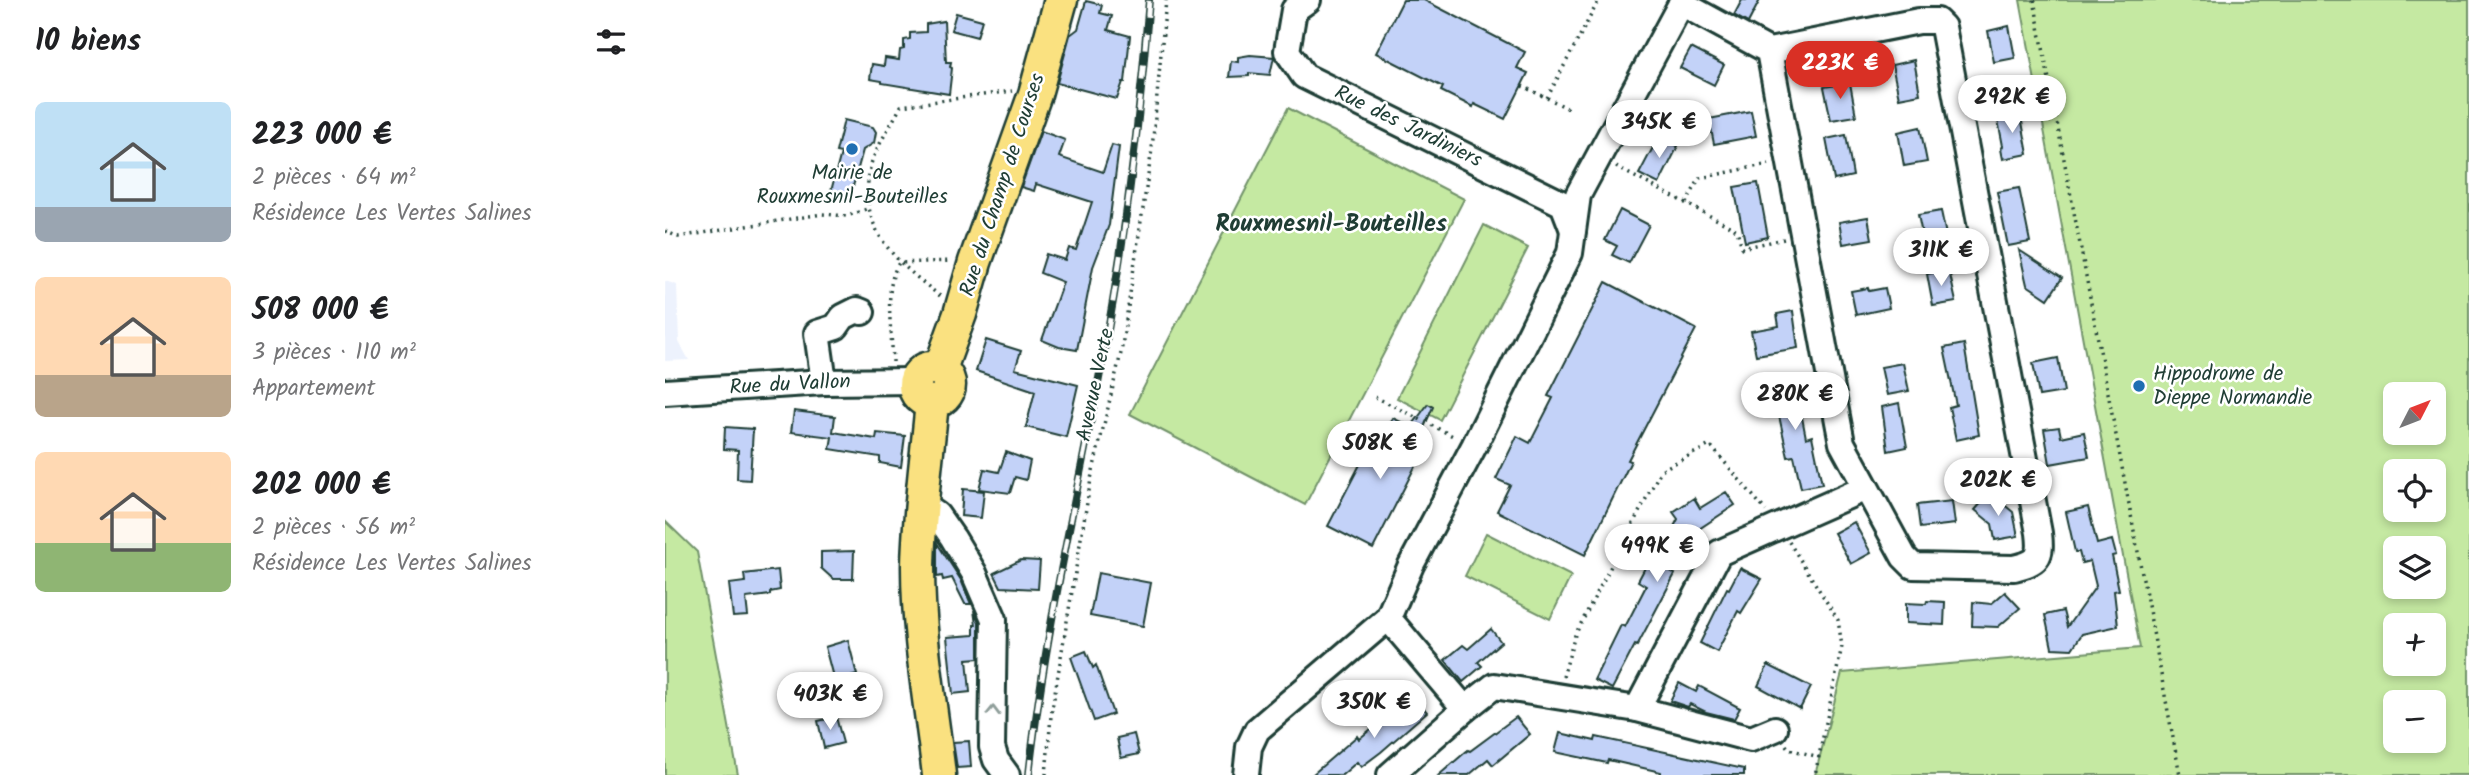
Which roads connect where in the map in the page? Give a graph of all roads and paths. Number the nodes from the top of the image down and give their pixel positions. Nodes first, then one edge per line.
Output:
1 (1061, 0) edge
2 (1166, 0) edge
3 (1308, 0) edge
4 (1599, 0) edge
5 (2034, 0) edge
6 (1682, 2) edge
7 (1769, 51) junction
8 (1522, 86) dead end
9 (1034, 94) junction
10 (1547, 98) junction
11 (1571, 110) dead end
12 (1599, 159) junction
13 (1789, 159) junction
14 (1686, 203) junction
15 (867, 209) junction
16 (665, 232) edge
17 (1574, 234) junction
18 (1803, 235) junction
19 (975, 262) junction
20 (899, 264) junction
21 (964, 302) junction
22 (862, 312) dead end
23 (824, 382) junction
24 (920, 383) junction
25 (665, 392) edge
26 (1375, 397) dead end
27 (1474, 446) junction
28 (1866, 488) junction
29 (921, 504) junction
30 (1388, 618) junction
31 (1465, 709) junction
32 (1637, 709) junction
33 (1775, 729) joint
34 (1819, 757) dead end
35 (939, 775) edge
36 (1007, 775) edge
37 (1046, 775) edge
38 (1246, 775) edge
39 (1390, 775) edge
40 (2180, 775) edge

1 - 9 main road, Rue du Champ de Courses
2 - 37 path, Avenue Verte
3 - 17 street, Rue des Jardiniers
4 - 10 path
5 - 40 path
6 - 7 street
6 - 12 street
7 - 13 street
7 - 28 street
8 - 10 path
9 - 15 path
9 - 19 main road, Rue du Champ de Courses
10 - 11 path
12 - 14 path
12 - 17 street
13 - 14 path
13 - 18 street
14 - 18 path
15 - 16 path
15 - 20 path
17 - 27 street
18 - 28 street
19 - 20 path
19 - 21 main road, Rue du Champ de Courses
20 - 21 path
20 - 24 path
21 - 24 main road, Rue du Champ de Courses
22 - 23 street
23 - 24 street, Rue du Vallon
23 - 25 street, Rue du Vallon
24 - 29 main road, Rue du Champ de Courses
26 - 27 path
27 - 30 street
28 - 32 street
29 - 35 main road, Rue du Champ de Courses
36 -> 29 street
30 - 31 street
30 - 38 street
31 - 32 street
31 - 39 street
32 - 33 street
33 - 34 path

